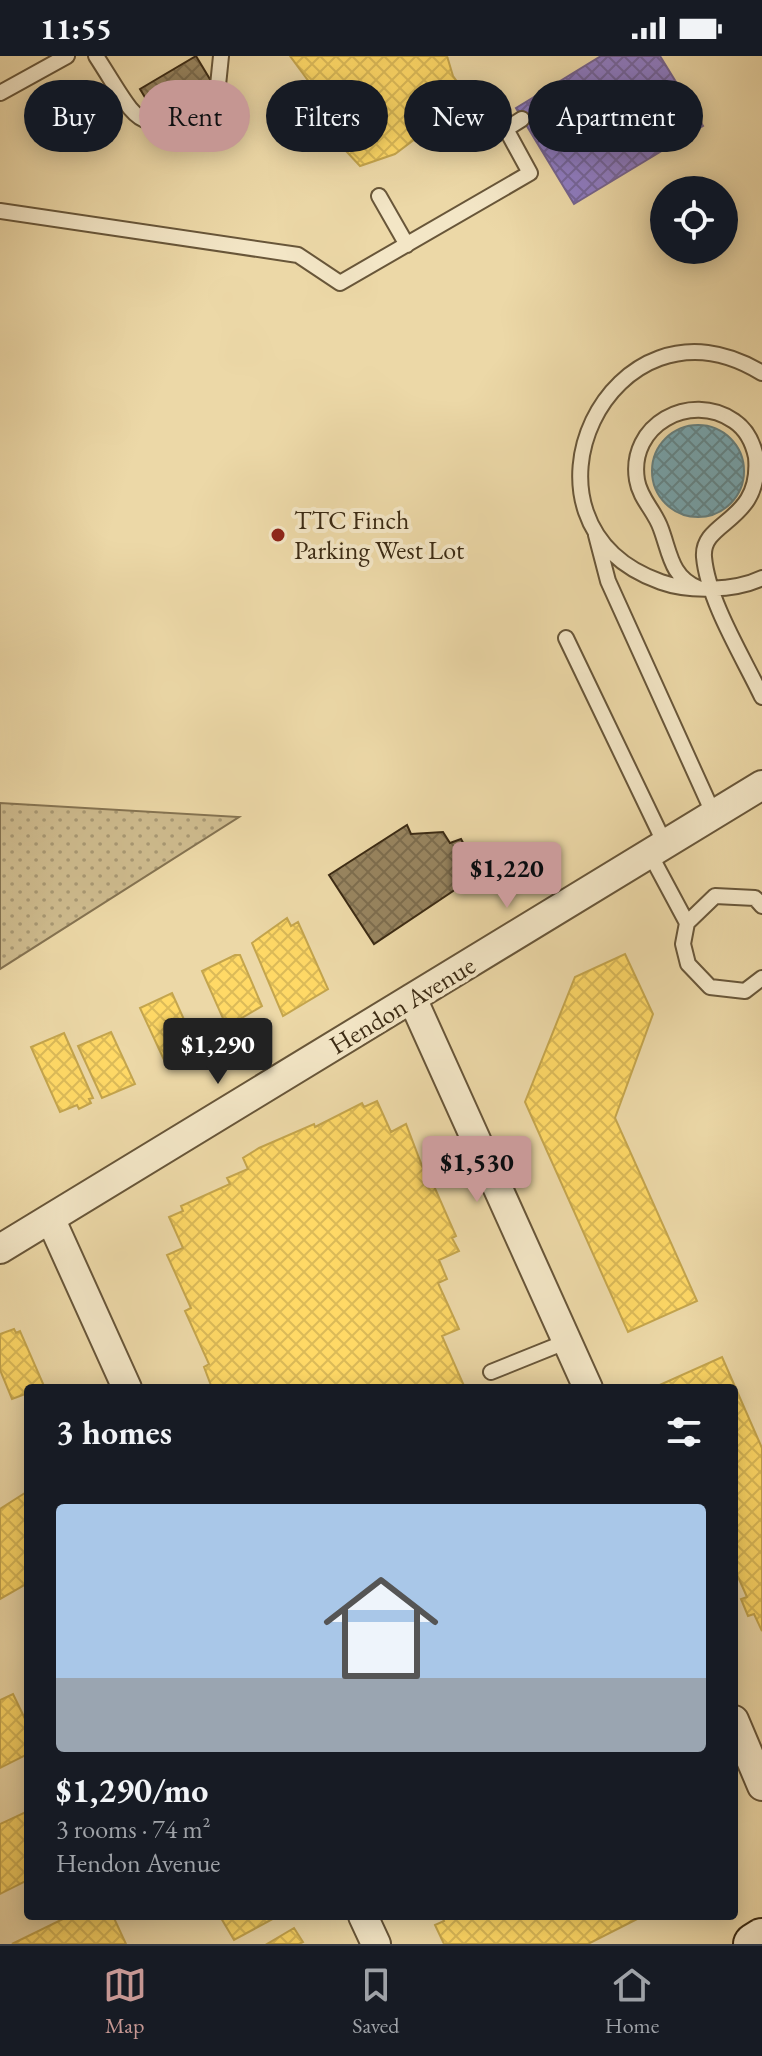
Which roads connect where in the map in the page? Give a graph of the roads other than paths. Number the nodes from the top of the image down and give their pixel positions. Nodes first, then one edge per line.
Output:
1 (67, 56) edge
2 (96, 56) edge
3 (221, 56) edge
4 (0, 93) edge
5 (522, 119) dead end
6 (379, 196) dead end
7 (0, 211) edge
8 (407, 245) junction
9 (762, 373) edge
10 (595, 529) junction
11 (758, 579) edge
12 (704, 588) junction
13 (566, 638) dead end
14 (762, 697) edge
15 (762, 785) edge
16 (714, 815) junction
17 (657, 849) junction
18 (762, 906) edge
19 (687, 923) junction
20 (762, 978) edge
21 (412, 998) junction
22 (51, 1220) junction
23 (0, 1249) edge
24 (568, 1341) junction
25 (491, 1372) dead end
26 (125, 1384) edge
27 (586, 1384) edge
28 (738, 1729) edge
29 (762, 1786) edge
30 (365, 1920) edge
31 (762, 1939) edge
32 (376, 1944) edge
33 (754, 1944) edge

1 - 4 lane
2 - 3 lane
5 - 8 lane
6 - 8 lane
7 - 8 lane
9 - 10 lane
10 - 12 lane
10 - 16 lane
11 - 12 lane
12 - 12 lane
12 - 14 lane
13 - 17 lane
15 - 16 street, Hendon Avenue
16 - 17 street, Hendon Avenue
17 - 19 lane
17 - 21 street, Hendon Avenue
18 - 19 lane
19 - 20 lane
21 - 22 street, Hendon Avenue
21 - 24 street
22 - 23 street, Hendon Avenue
22 - 26 street
24 - 25 lane
24 - 27 street
28 - 29 street
30 - 32 street
31 - 33 main road

